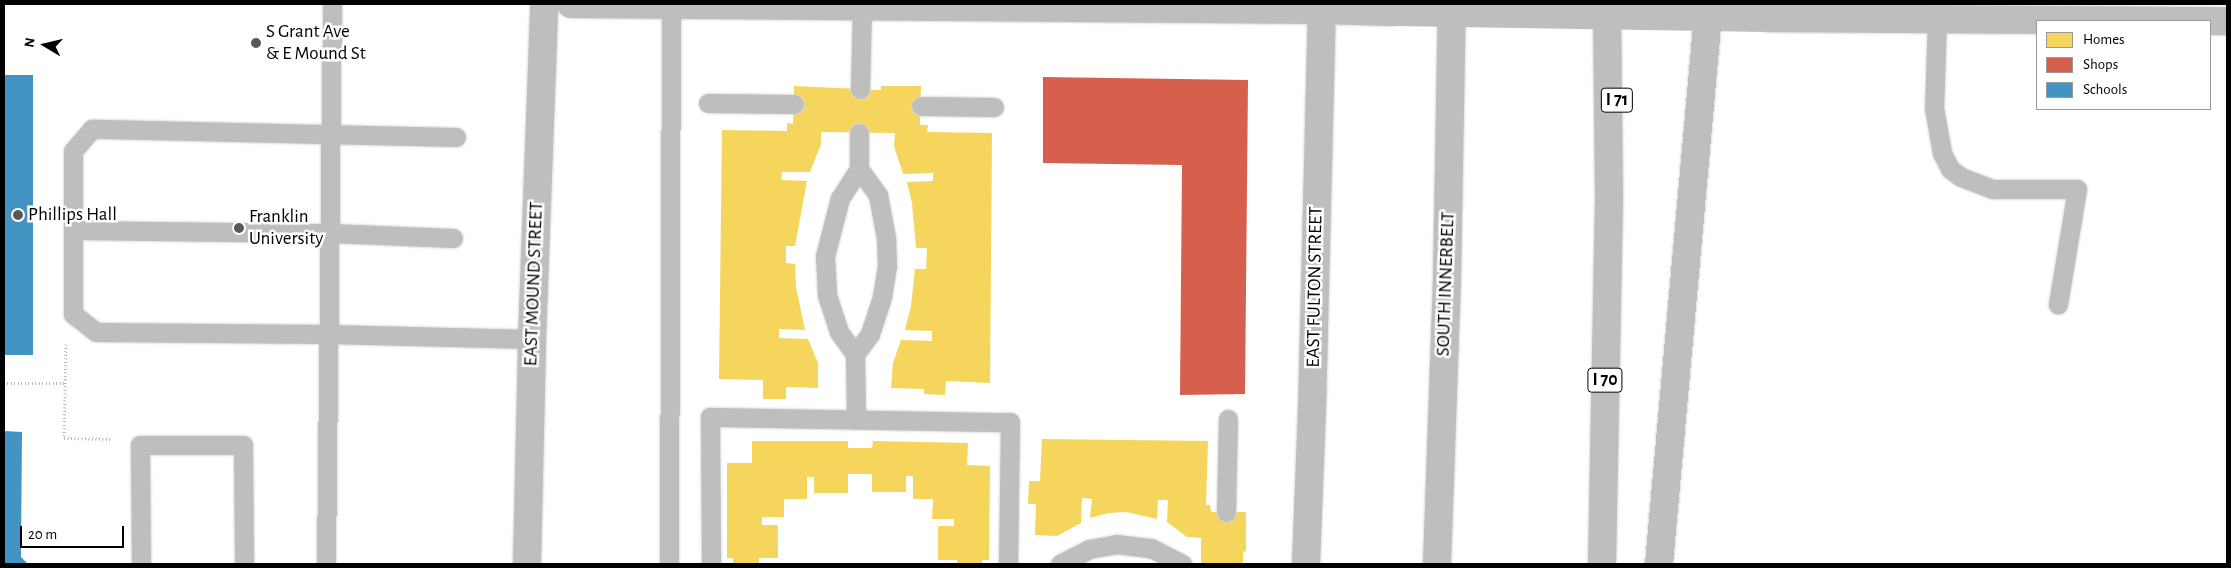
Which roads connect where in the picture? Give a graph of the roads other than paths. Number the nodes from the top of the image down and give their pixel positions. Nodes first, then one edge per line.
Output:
1 (332, 4) edge
2 (544, 4) edge
3 (571, 4) edge
4 (671, 4) edge
5 (1452, 4) edge
6 (1607, 4) edge
7 (1625, 4) edge
8 (1709, 4) edge
9 (933, 6) edge
10 (1321, 6) edge
11 (862, 7) junction
12 (1908, 11) edge
13 (1937, 19) junction
14 (2082, 20) edge
15 (2211, 21) edge
16 (2227, 21) edge
17 (860, 89) dead end
18 (708, 103) dead end
19 (794, 104) dead end
20 (921, 106) dead end
21 (994, 106) dead end
22 (859, 133) dead end
23 (331, 134) junction
24 (456, 137) dead end
25 (859, 169) junction
26 (1609, 196) junction
27 (73, 230) junction
28 (330, 233) junction
29 (453, 238) dead end
30 (2058, 304) dead end
31 (329, 334) junction
32 (532, 339) junction
33 (855, 354) junction
34 (1228, 418) dead end
35 (856, 420) junction
36 (1226, 512) dead end
37 (141, 564) edge
38 (244, 564) edge
39 (326, 564) edge
40 (527, 564) edge
41 (669, 564) edge
42 (711, 564) edge
43 (1008, 564) edge
44 (1060, 564) edge
45 (1182, 564) edge
46 (1306, 564) edge
47 (1437, 564) edge
48 (1602, 564) edge
49 (1659, 564) edge

1 - 23 lane
2 - 32 main road, EAST MOUND STREET
3 - 4 main road
4 - 11 main road
4 - 41 lane
5 - 47 main road, SOUTH INNERBELT
6 - 26 main road, I 70
7 - 26 main road, I 71
8 - 49 main road
9 - 10 main road
9 - 11 main road
10 - 12 main road, bridge
10 - 46 main road, EAST FULTON STREET
11 - 17 lane
12 - 13 main road
13 - 14 main road
13 - 30 lane
15 - 16 main road
18 - 19 lane
20 - 21 lane
22 - 25 lane
23 - 24 lane
23 - 27 lane
23 - 28 lane
25 - 33 lane
25 - 33 lane
26 - 48 main road, I 70
27 - 28 lane
27 - 31 lane
28 - 29 lane
28 - 31 lane
31 - 32 lane
31 - 39 lane
32 - 40 main road, EAST MOUND STREET
33 - 35 lane
34 - 36 lane
35 - 42 lane
35 - 43 lane
37 - 38 lane
44 - 45 lane

